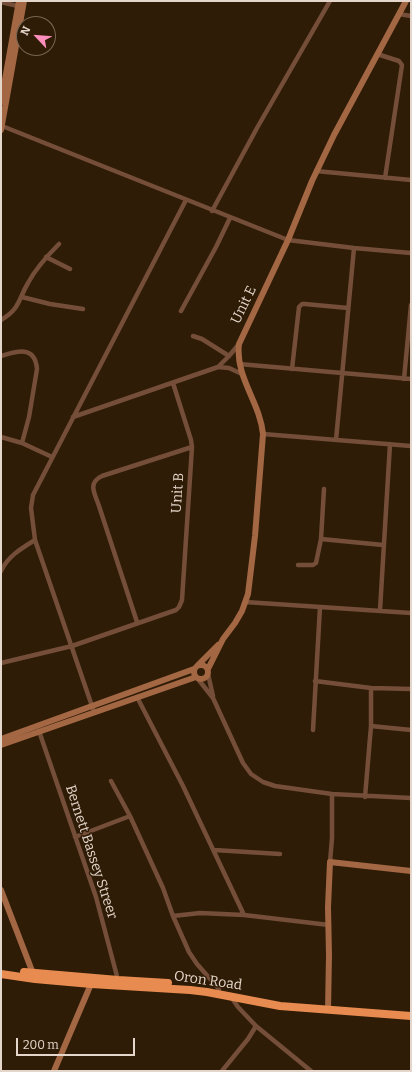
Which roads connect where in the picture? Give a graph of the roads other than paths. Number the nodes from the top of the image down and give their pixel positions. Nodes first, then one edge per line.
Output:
1 (24, 1) edge
2 (330, 1) edge
3 (406, 1) edge
4 (1, 2) edge
5 (18, 4) edge
6 (399, 14) junction
7 (411, 16) edge
8 (377, 54) junction
9 (1, 102) edge
10 (2, 128) edge
11 (316, 171) junction
12 (385, 178) junction
13 (411, 180) edge
14 (186, 200) junction
15 (212, 211) junction
16 (230, 218) junction
17 (288, 240) junction
18 (59, 244) dead end
19 (354, 248) junction
20 (411, 253) edge
21 (46, 257) junction
22 (70, 269) dead end
23 (22, 297) junction
24 (411, 305) edge
25 (348, 308) junction
26 (83, 309) dead end
27 (181, 311) dead end
28 (1, 320) edge
29 (192, 336) dead end
30 (239, 344) junction
31 (1, 356) edge
32 (229, 356) junction
33 (239, 364) junction
34 (218, 367) junction
35 (292, 369) junction
36 (242, 374) junction
37 (343, 374) junction
38 (404, 379) junction
39 (411, 379) edge
40 (173, 383) junction
41 (72, 418) junction
42 (263, 434) junction
43 (1, 436) edge
44 (336, 440) junction
45 (22, 444) junction
46 (390, 444) junction
47 (411, 446) edge
48 (192, 447) junction
49 (52, 456) junction
50 (324, 490) dead end
51 (321, 539) junction
52 (35, 540) junction
53 (383, 544) junction
54 (298, 565) dead end
55 (1, 571) edge
56 (245, 602) junction
57 (320, 607) junction
58 (380, 610) junction
59 (411, 613) edge
60 (137, 622) junction
61 (223, 639) junction
62 (72, 646) junction
63 (1, 663) edge
64 (196, 667) junction
65 (208, 671) junction
66 (197, 678) junction
67 (315, 681) junction
68 (371, 688) junction
69 (411, 689) edge
70 (137, 697) junction
71 (213, 698) junction
72 (93, 709) junction
73 (371, 726) junction
74 (313, 730) dead end
75 (411, 730) edge
76 (39, 731) junction
77 (1, 739) edge
78 (1, 745) edge
79 (112, 781) dead end
80 (332, 794) junction
81 (365, 797) junction
82 (411, 798) edge
83 (130, 816) junction
84 (75, 837) junction
85 (214, 850) junction
86 (280, 854) dead end
87 (330, 862) junction
88 (411, 871) edge
89 (1, 890) edge
90 (244, 915) junction
91 (173, 916) junction
92 (329, 925) junction
93 (1, 968) edge
94 (1, 974) edge
95 (34, 976) junction
96 (118, 980) junction
97 (91, 984) junction
98 (219, 989) junction
99 (231, 997) junction
100 (328, 1008) junction
101 (411, 1011) edge
102 (411, 1016) edge
103 (256, 1026) junction
104 (54, 1071) edge
105 (222, 1071) edge
106 (311, 1071) edge

1 - 10 street
2 - 15 street
3 - 6 street, Unit E
4 - 5 street
5 - 9 street
6 - 7 street
6 - 8 street, Unit E
8 - 11 street, Unit E
8 - 12 street
10 - 14 street
11 - 12 street
11 - 17 street, Unit E
12 - 13 street
14 - 15 street
14 - 41 street
15 - 16 street
16 - 17 street
16 - 27 street
17 - 19 street
17 - 30 street, Unit E
18 - 21 street
19 - 20 street
19 - 25 street
21 - 22 street
21 - 23 street
23 - 26 street
23 - 28 street
24 - 38 street
25 - 35 street
25 - 37 street
29 - 32 street
30 - 32 street
30 - 33 street, Unit E
31 - 45 street
32 - 34 street
33 - 35 street
33 - 36 street, Unit E
34 - 36 street
34 - 40 street
35 - 37 street
36 - 42 street, Unit E
37 - 38 street
37 - 44 street
38 - 39 street
40 - 41 street
40 - 48 street, Unit B
41 - 49 street
42 - 44 street
42 - 56 street, Unit E
43 - 45 street
44 - 46 street
45 - 49 street
46 - 47 street
46 - 53 street
48 - 60 street, Unit B
48 - 60 street
49 - 52 street
50 - 51 street
51 - 53 street
51 - 54 street
52 - 55 street
52 - 62 street
53 - 58 street
56 - 57 street
56 - 61 street, Unit E
57 - 58 street
57 - 67 street
58 - 59 street
60 - 62 street
61 - 64 street
61 - 65 street
62 - 63 street
62 - 72 street
64 - 65 street
64 - 66 street
64 - 72 street
65 - 66 street
65 - 71 street
66 - 70 street
66 - 71 street
67 - 68 street
67 - 74 street
68 - 69 street
68 - 73 street
70 - 72 street
70 - 85 street
71 - 80 street
72 - 76 street
72 - 77 street
73 - 75 street
73 - 81 street
76 - 78 street
76 - 84 street, Bernett Bassey Streer
79 - 83 street
80 - 81 street
80 - 87 street
81 - 82 street
83 - 84 street
83 - 91 street
84 - 96 street, Bernett Bassey Streer
85 - 86 street
85 - 90 street
87 - 88 street
87 - 92 street
89 - 95 street
90 - 91 street
90 - 92 street
91 - 98 street
92 - 100 street
93 - 95 highway, Oron Road
94 - 95 highway, Oron Road
95 - 96 highway, Oron Road
95 - 97 highway, Oron Road
96 - 98 highway, Oron Road
97 - 99 highway, Oron Road
97 - 104 street
98 - 100 highway, Oron Road
99 - 100 highway, Oron Road
99 - 103 street
100 - 101 highway, Oron Road
100 - 102 highway, Oron Road
103 - 105 street
103 - 106 street

